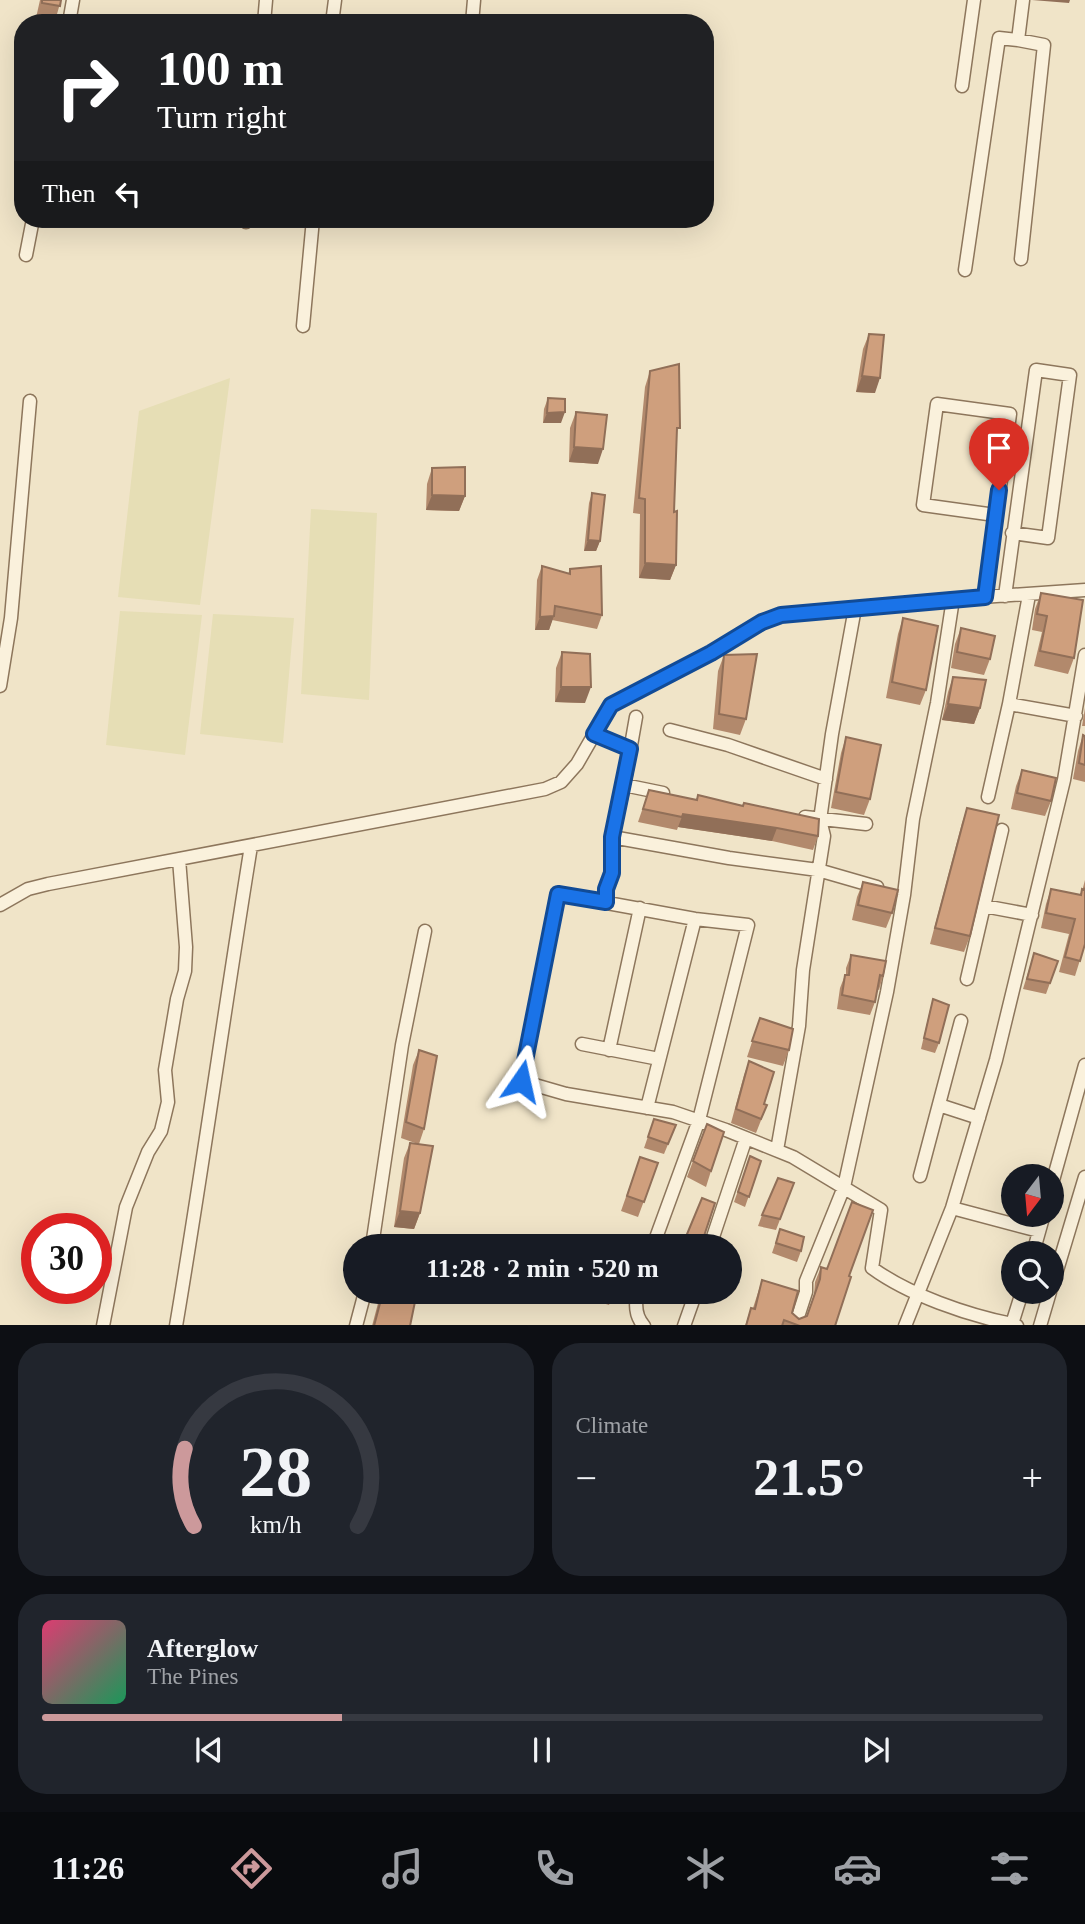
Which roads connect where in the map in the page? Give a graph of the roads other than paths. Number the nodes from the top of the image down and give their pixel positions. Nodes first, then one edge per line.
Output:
1 (974, 0) edge
2 (1023, 0) edge
3 (1018, 40) junction
4 (962, 86) dead end
5 (31, 228) edge
6 (312, 228) edge
7 (26, 256) dead end
8 (1021, 259) dead end
9 (965, 270) dead end
10 (303, 326) dead end
11 (30, 401) dead end
12 (995, 515) junction
13 (1012, 533) junction
14 (1085, 590) edge
15 (1029, 595) junction
16 (1005, 596) junction
17 (985, 597) junction
18 (953, 599) junction
19 (855, 608) junction
20 (1085, 655) edge
21 (0, 686) edge
22 (1009, 704) junction
23 (636, 716) dead end
24 (1076, 716) junction
25 (670, 730) dead end
26 (594, 734) junction
27 (630, 749) junction
28 (826, 779) junction
29 (624, 785) junction
30 (676, 796) edge
31 (988, 797) dead end
32 (794, 816) edge
33 (820, 820) junction
34 (866, 824) dead end
35 (1002, 830) dead end
36 (612, 837) junction
37 (251, 846) junction
38 (179, 859) junction
39 (818, 870) junction
40 (904, 895) junction
41 (606, 902) junction
42 (0, 905) edge
43 (984, 906) junction
44 (640, 908) junction
45 (1031, 915) junction
46 (695, 919) junction
47 (425, 930) dead end
48 (967, 979) dead end
49 (961, 1021) dead end
50 (582, 1044) dead end
51 (609, 1050) junction
52 (659, 1059) junction
53 (1085, 1065) edge
54 (939, 1105) junction
55 (647, 1108) junction
56 (979, 1118) junction
57 (699, 1120) junction
58 (746, 1138) junction
59 (777, 1150) junction
60 (1058, 1164) edge
61 (920, 1176) dead end
62 (1085, 1177) edge
63 (844, 1187) junction
64 (952, 1208) junction
65 (1040, 1227) edge
66 (1039, 1231) junction
67 (374, 1234) edge
68 (657, 1234) edge
69 (714, 1234) edge
70 (1036, 1241) edge
71 (1064, 1246) edge
72 (918, 1293) junction
73 (362, 1304) edge
74 (635, 1304) edge
75 (692, 1304) edge
76 (1019, 1304) edge
77 (1046, 1304) edge
78 (103, 1325) edge
79 (176, 1325) edge
80 (356, 1325) edge
81 (644, 1325) edge
82 (684, 1325) edge
83 (795, 1325) edge
84 (905, 1325) edge
85 (1014, 1325) edge
86 (1040, 1325) edge

1 - 4 street
2 - 3 street
3 - 8 street
3 - 9 street
5 - 7 street
6 - 10 street
11 - 21 street
12 - 12 street
12 - 17 street
13 - 13 street
13 - 16 street
14 - 15 street
15 - 16 street
15 - 22 street
16 - 17 street
17 - 18 street
18 - 19 street
18 - 40 street
19 - 26 street
19 - 28 street
20 - 24 street
22 - 24 street
22 - 31 street
23 - 27 street
24 - 45 street
25 - 28 street
26 - 27 street
26 - 37 street
27 - 29 street
28 - 33 street
29 - 30 street
29 - 36 street
32 - 33 street
33 - 34 street
33 - 39 street
35 - 43 street
36 - 39 street
36 - 41 street
37 - 38 street
37 - 79 street
38 - 42 street
38 - 78 street
39 - 40 street
39 - 59 street
40 - 63 street
41 - 44 street
41 - 55 street
43 - 45 street
43 - 48 street
44 - 46 street
44 - 51 street
45 - 56 street
46 - 52 street
46 - 57 street
47 - 67 street
49 - 54 street
50 - 51 street
51 - 52 street
52 - 55 street
53 - 60 street
54 - 56 street
54 - 61 street
55 - 57 street
56 - 64 street
57 - 58 street
57 - 68 street
58 - 59 street
58 - 69 street
59 - 63 street
62 - 71 street
63 - 72 street
63 - 83 street
64 - 66 street
64 - 72 street
65 - 66 street
66 - 70 street
72 - 84 street
72 - 85 street
73 - 80 street
74 - 81 street
75 - 82 street
76 - 85 street
77 - 86 street

